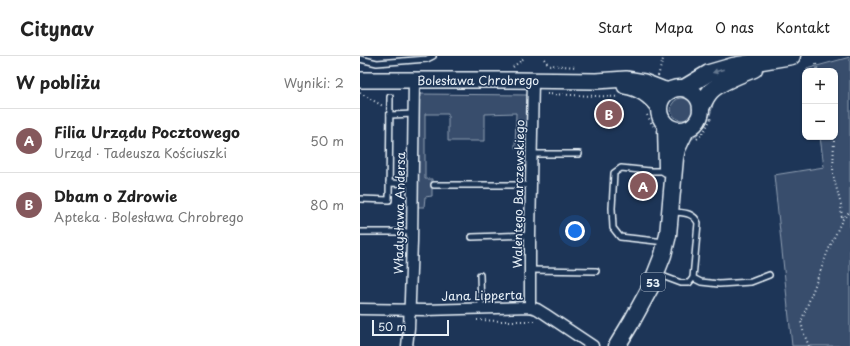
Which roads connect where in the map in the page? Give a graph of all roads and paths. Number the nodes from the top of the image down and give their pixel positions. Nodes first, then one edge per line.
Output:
1 (433, 56) edge
2 (664, 56) edge
3 (786, 57) edge
4 (360, 59) edge
5 (816, 64) dead end
6 (817, 68) edge
7 (658, 77) dead end
8 (360, 80) edge
9 (414, 80) junction
10 (596, 81) junction
11 (533, 87) junction
12 (677, 90) junction
13 (360, 93) edge
14 (390, 97) dead end
15 (626, 97) dead end
16 (653, 111) junction
17 (707, 111) junction
18 (390, 112) junction
19 (414, 114) junction
20 (666, 125) junction
21 (686, 130) junction
22 (834, 140) edge
23 (672, 147) junction
24 (532, 154) junction
25 (579, 154) dead end
26 (668, 171) junction
27 (389, 183) junction
28 (413, 184) junction
29 (434, 185) dead end
30 (531, 185) junction
31 (360, 199) edge
32 (670, 211) junction
33 (850, 211) edge
34 (842, 220) junction
35 (360, 232) edge
36 (407, 232) dead end
37 (530, 236) junction
38 (472, 237) dead end
39 (667, 242) junction
40 (530, 270) junction
41 (596, 271) dead end
42 (656, 274) junction
43 (480, 275) dead end
44 (769, 275) dead end
45 (693, 278) junction
46 (530, 307) junction
47 (360, 308) edge
48 (481, 308) junction
49 (410, 310) junction
50 (473, 319) dead end
51 (540, 322) dead end
52 (407, 346) edge
53 (593, 346) edge
54 (617, 346) edge
55 (809, 346) edge

1 - 4 lane
2 - 7 path
3 -> 12 main road, 53
3 - 17 main road, 53
5 - 6 path
8 - 9 street, Bolesława Chrobrego
9 - 11 street, Bolesława Chrobrego
9 - 19 street, Władysława Andersa
10 - 11 street, Bolesława Chrobrego
10 - 12 street, Bolesława Chrobrego
10 - 16 street, Bolesława Chrobrego
11 - 15 path
11 - 24 street, Walentego Barczewskiego
12 - 16 main road, 53
12 - 17 main road
13 - 18 path
14 - 18 lane
16 - 20 main road, 53
16 - 23 path
17 - 21 main road, 53
17 - 23 path
18 - 19 lane
18 - 27 lane
19 - 28 street, Władysława Andersa
20 - 21 main road
20 - 23 main road, 53
21 - 23 main road, 53
22 - 34 path
23 - 26 main road, 53
23 - 32 main road, 53
24 - 25 lane
24 - 30 street, Walentego Barczewskiego
26 - 32 main road, 53
26 - 39 lane
27 - 28 lane
27 - 31 lane
28 - 49 street, Władysława Andersa
29 - 30 lane
30 - 37 street, Walentego Barczewskiego
32 - 39 main road, 53
32 - 45 lane
33 - 34 path
34 - 55 path
35 - 36 lane
37 - 38 lane
37 - 40 street, Walentego Barczewskiego
39 - 42 main road, 53
40 - 41 lane
40 - 46 street, Walentego Barczewskiego
42 - 45 lane
42 - 54 main road, 53
43 - 48 lane
44 - 45 lane
46 - 48 street, Jana Lipperta
46 - 53 street, Jana Lipperta
47 - 49 street, Jana Lipperta
48 - 49 street, Jana Lipperta
49 - 52 street, Władysława Andersa
50 - 51 path

